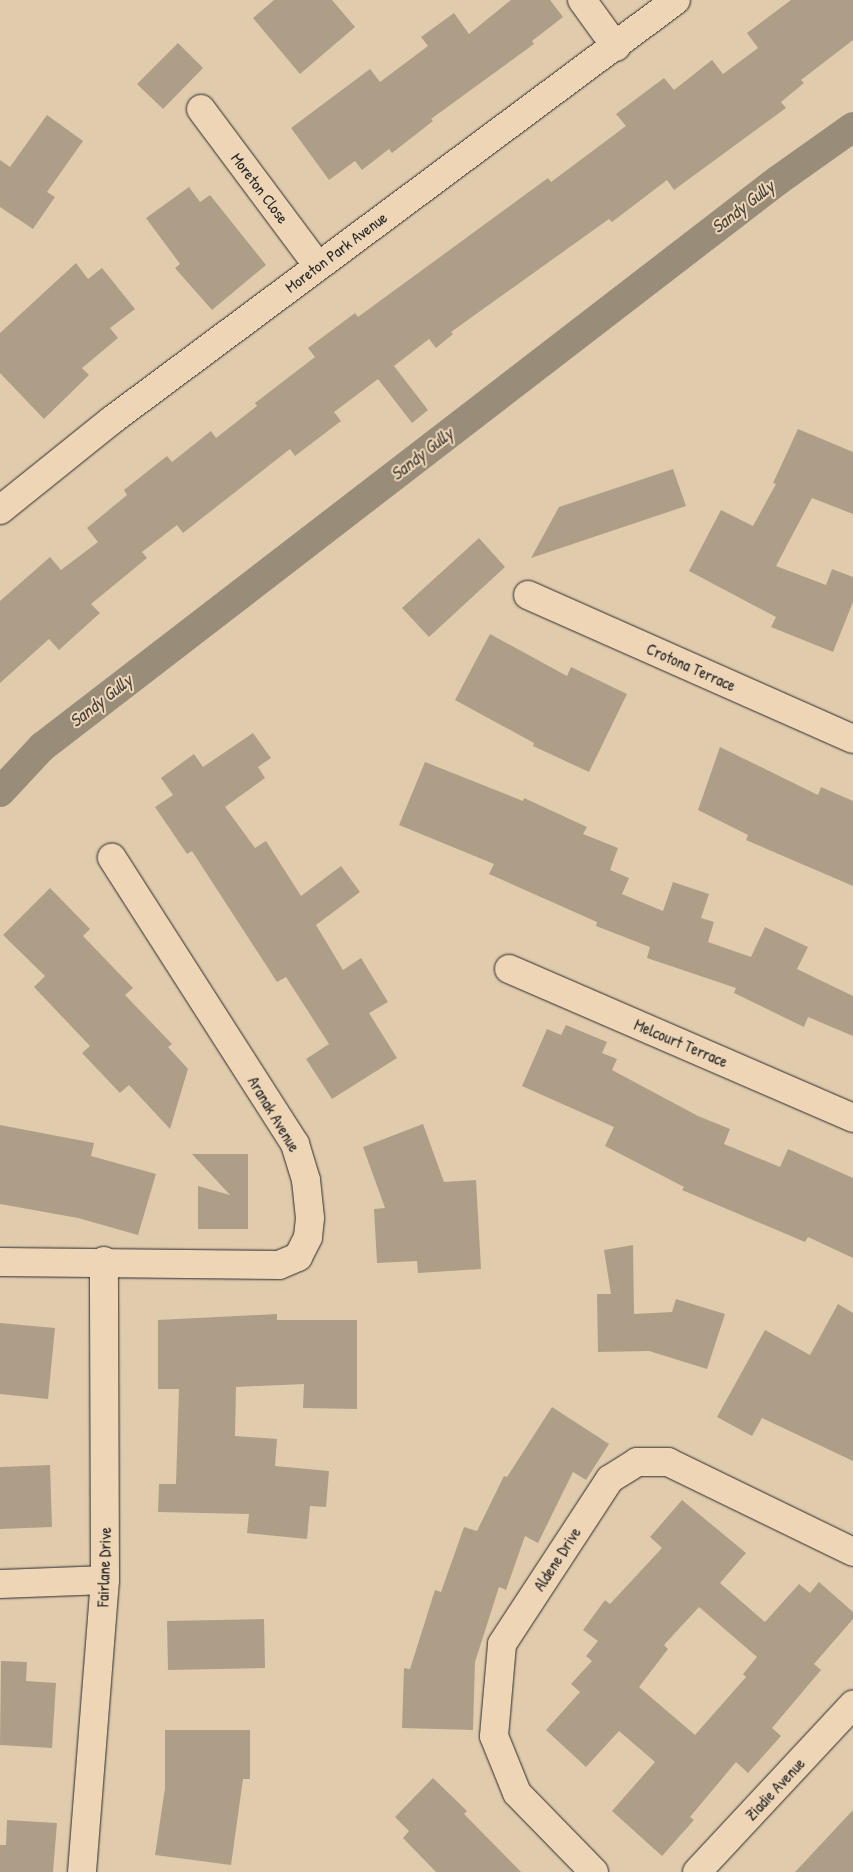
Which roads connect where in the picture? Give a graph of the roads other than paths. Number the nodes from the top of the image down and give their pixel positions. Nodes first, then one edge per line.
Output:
1 (582, 0) edge
2 (676, 0) edge
3 (616, 48) junction
4 (201, 109) dead end
5 (318, 266) junction
6 (0, 510) edge
7 (528, 595) dead end
8 (853, 739) edge
9 (112, 858) dead end
10 (509, 969) dead end
11 (853, 1118) edge
12 (104, 1261) junction
13 (0, 1262) edge
14 (853, 1552) edge
15 (105, 1580) junction
16 (0, 1584) edge
17 (853, 1705) edge
18 (82, 1872) edge
19 (594, 1872) edge
20 (696, 1872) edge

1 - 3 street
2 - 3 street, Moreton Park Avenue
3 - 5 street, Moreton Park Avenue
4 - 5 street, Moreton Close
5 - 6 street, Moreton Park Avenue
7 - 8 street, Crotona Terrace
9 - 12 street, Aranak Avenue
10 - 11 street, Melcourt Terrace
12 - 13 street, Aranak Avenue
12 - 15 street, Fairlane Drive
14 - 19 street, Aldene Drive
15 - 16 street
15 - 18 street, Fairlane Drive
17 - 20 street, Ziadie Avenue

